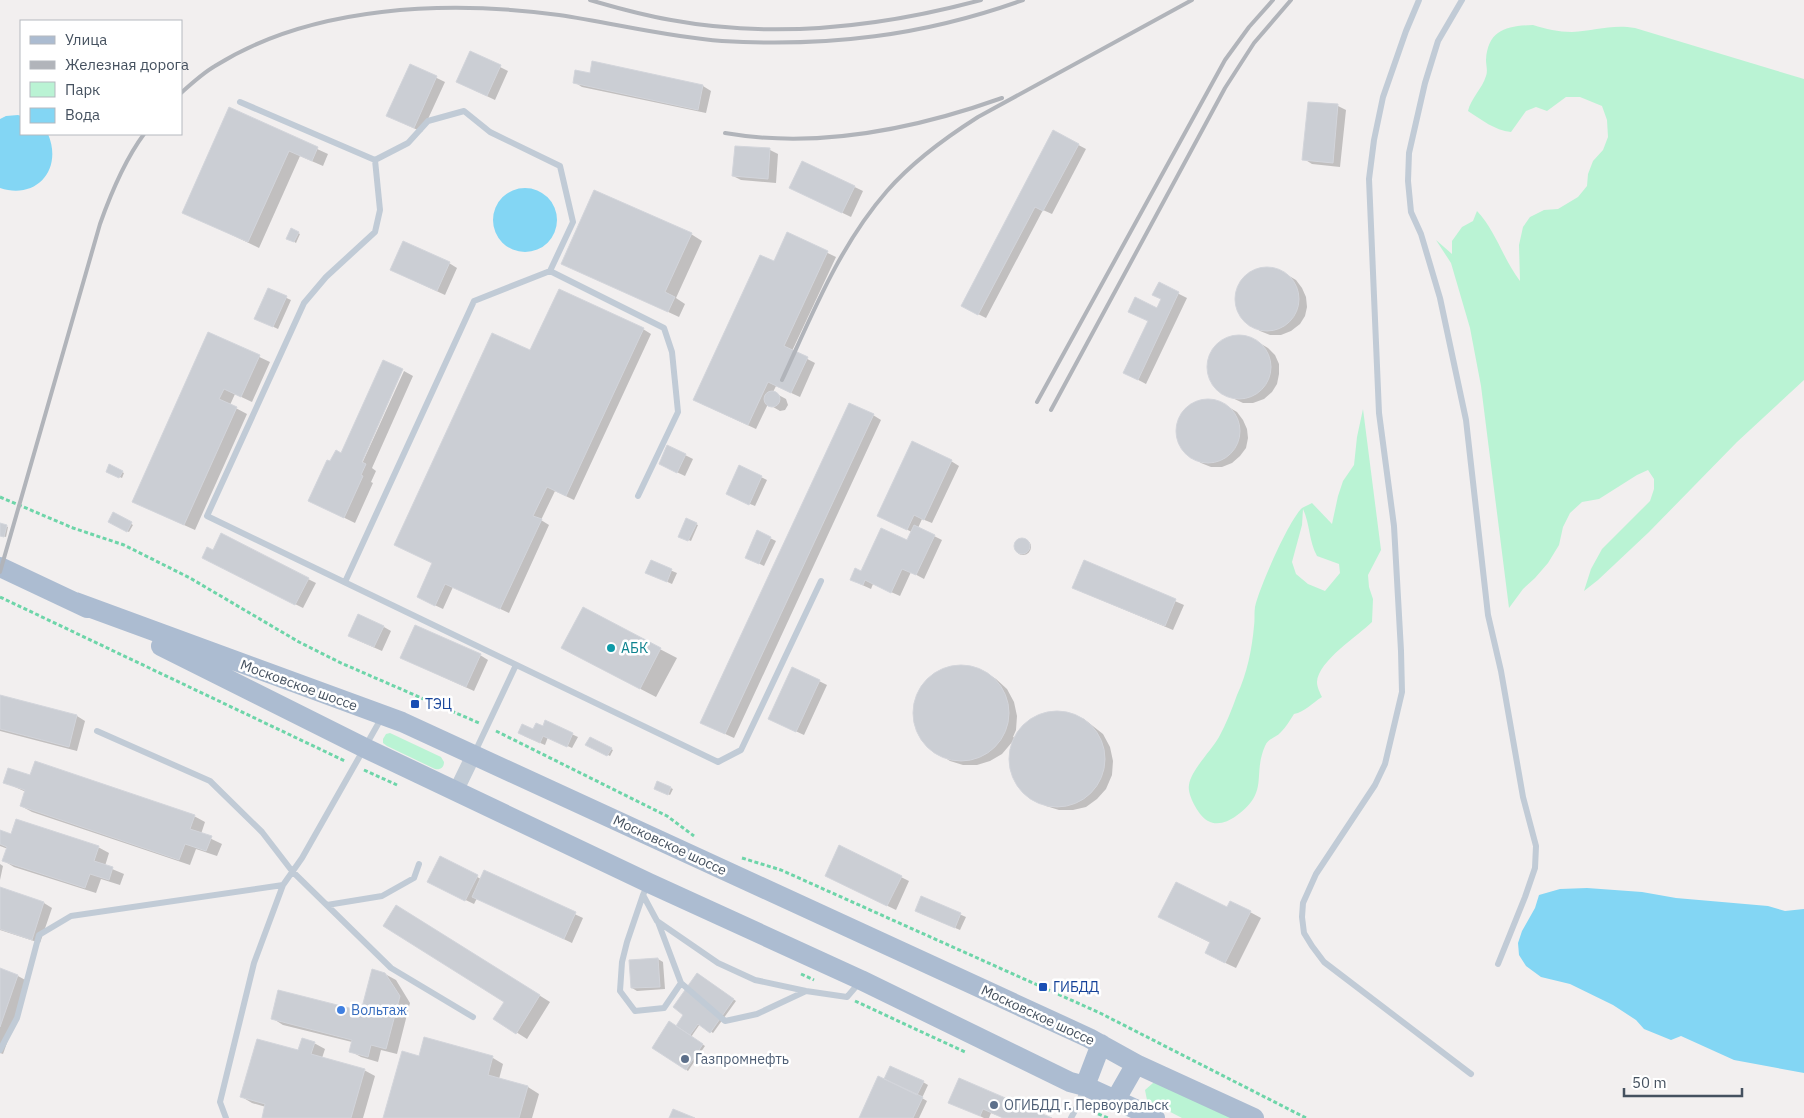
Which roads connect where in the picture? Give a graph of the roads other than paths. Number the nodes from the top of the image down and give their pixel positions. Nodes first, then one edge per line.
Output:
1 (1420, 0) edge
2 (1462, 0) edge
3 (240, 102) dead end
4 (375, 160) junction
5 (550, 271) junction
6 (638, 496) dead end
7 (0, 567) edge
8 (821, 581) dead end
9 (344, 582) junction
10 (75, 602) junction
11 (516, 665) junction
12 (383, 716) junction
13 (97, 731) dead end
14 (365, 748) junction
15 (473, 756) junction
16 (456, 792) junction
17 (419, 864) dead end
18 (292, 871) junction
19 (283, 885) junction
20 (646, 889) junction
21 (327, 905) junction
22 (658, 921) junction
23 (1498, 964) dead end
24 (861, 980) junction
25 (681, 983) junction
26 (806, 991) junction
27 (474, 1017) dead end
28 (1101, 1044) junction
29 (0, 1050) edge
30 (1136, 1064) junction
31 (1471, 1074) dead end
32 (1084, 1086) junction
33 (1116, 1099) junction
34 (226, 1118) edge
35 (1071, 1118) edge
36 (1155, 1118) edge
37 (1254, 1118) edge

1 - 31 lane
2 - 23 lane
3 - 4 lane
4 - 5 lane
4 - 9 lane
5 - 6 lane
5 - 9 lane
7 - 10 main road, Московское шоссе
8 - 11 lane
9 - 11 lane
10 - 12 main road, Московское шоссе
10 - 14 main road, Московское шоссе
11 - 15 lane
12 - 14 lane
12 - 15 main road, Московское шоссе
13 - 18 lane
14 - 16 main road, Московское шоссе
14 - 18 lane
15 - 16 street
15 - 28 main road, Московское шоссе
16 - 20 main road, Московское шоссе
17 - 21 lane
18 - 19 lane
18 - 21 lane
19 - 29 lane
19 - 34 lane
20 - 22 lane
20 - 24 main road, Московское шоссе
20 - 25 lane
21 - 27 lane
22 - 25 lane
22 - 26 lane
24 - 26 lane
24 - 32 main road, Московское шоссе
25 - 26 lane
28 - 30 main road, Московское шоссе
28 - 32 main road
30 - 33 main road
30 - 37 main road, Московское шоссе
32 - 33 main road, Московское шоссе
32 - 35 lane
33 - 36 main road, Московское шоссе

